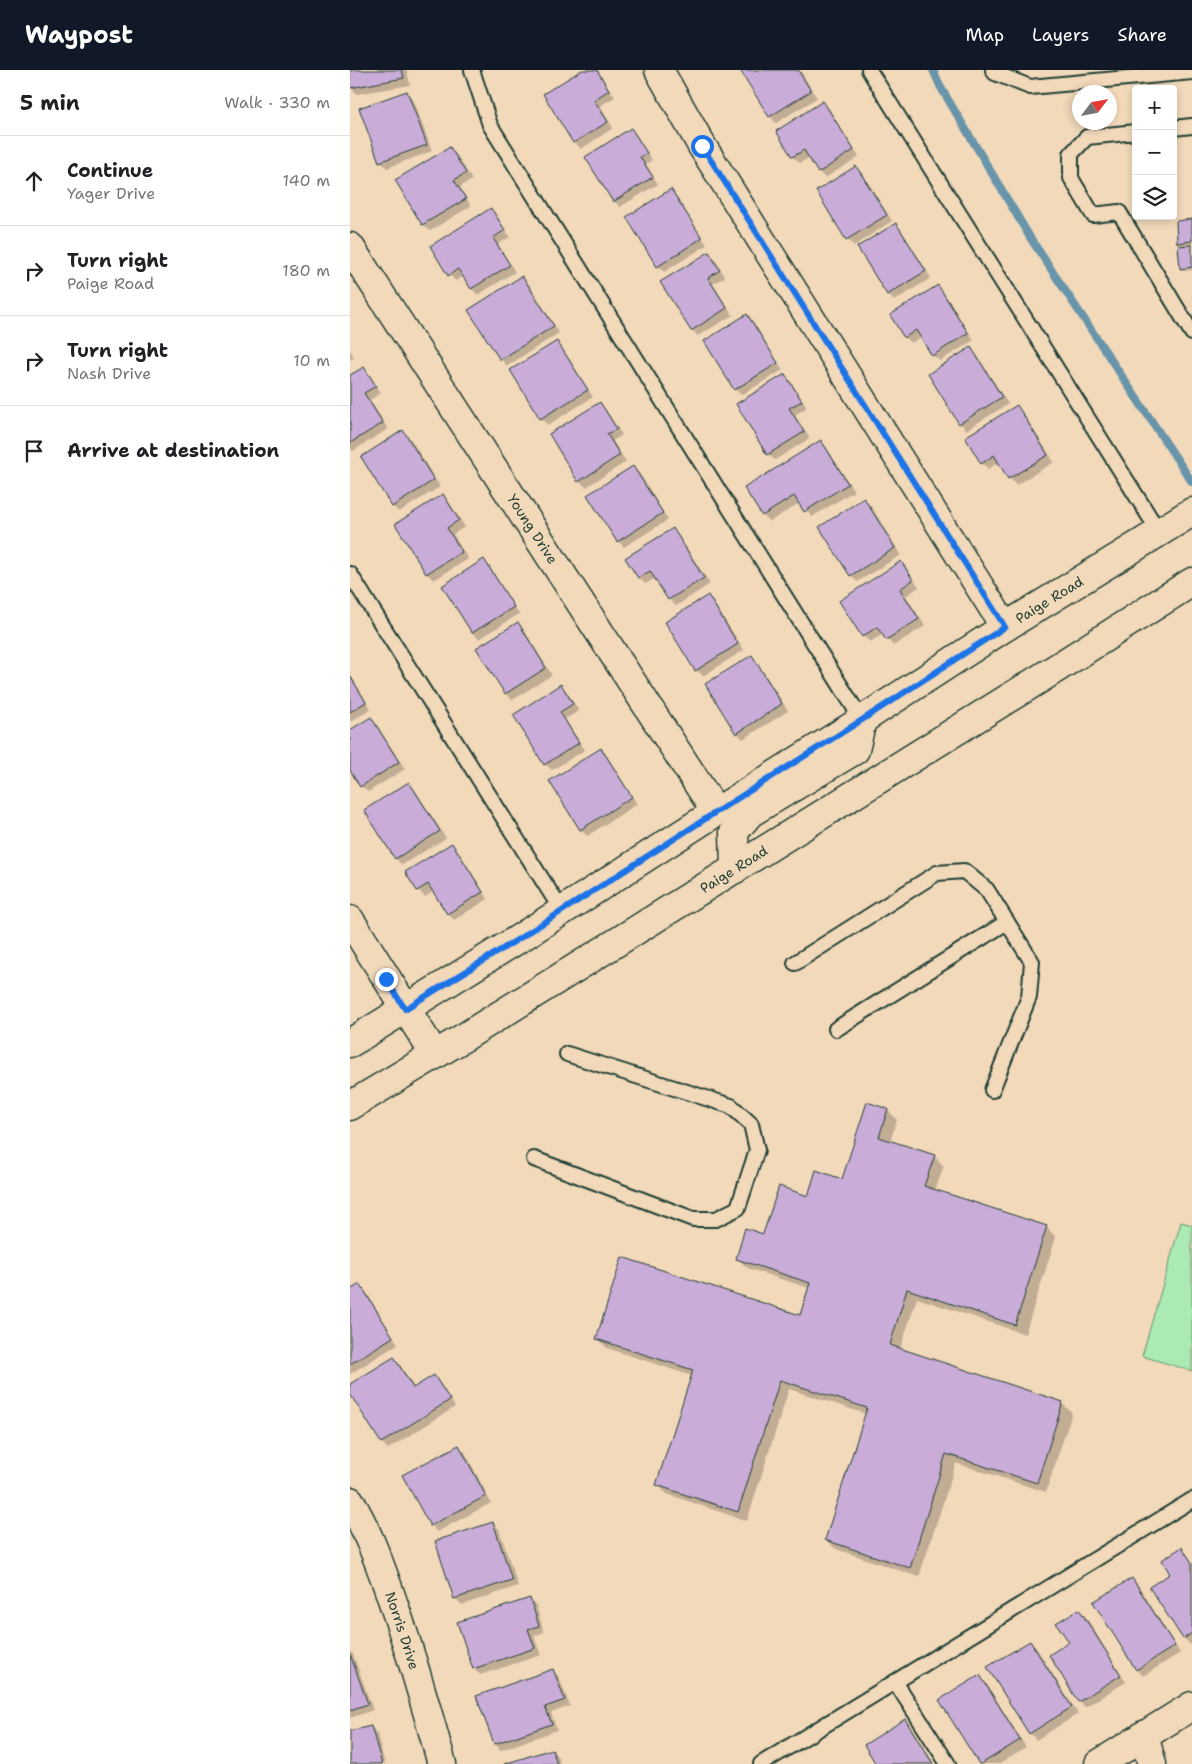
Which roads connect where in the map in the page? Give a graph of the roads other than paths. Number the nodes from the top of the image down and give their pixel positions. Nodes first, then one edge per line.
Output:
1 (472, 70) edge
2 (659, 70) edge
3 (868, 70) edge
4 (993, 70) edge
5 (1192, 72) edge
6 (1192, 126) edge
7 (1177, 128) edge
8 (1132, 132) edge
9 (350, 247) edge
10 (1192, 333) edge
11 (1175, 522) edge
12 (350, 574) edge
13 (1192, 582) edge
14 (1005, 627) junction
15 (862, 720) junction
16 (716, 812) junction
17 (735, 869) junction
18 (562, 911) junction
19 (350, 920) edge
20 (1007, 922) junction
21 (795, 963) dead end
22 (405, 1009) junction
23 (836, 1030) dead end
24 (350, 1043) edge
25 (567, 1054) dead end
26 (435, 1055) junction
27 (992, 1090) dead end
28 (350, 1106) edge
29 (534, 1159) dead end
30 (1192, 1500) edge
31 (350, 1501) edge
32 (896, 1683) junction
33 (1192, 1706) edge
34 (1144, 1735) junction
35 (442, 1764) edge
36 (762, 1764) edge
37 (948, 1764) edge
38 (1099, 1764) edge
39 (1152, 1764) edge

1 - 15 lane
2 - 14 main road
3 - 11 lane
4 - 5 lane
6 - 7 lane
8 - 10 lane
9 - 16 main road, Young Drive
11 - 14 main road, Paige Road
12 - 18 lane
13 - 17 main road, Paige Road
14 - 15 main road, Paige Road
15 - 16 main road, Paige Road
15 - 17 main road
16 - 18 main road, Paige Road
17 - 26 main road, Paige Road
18 - 22 main road, Paige Road
19 - 22 main road
20 - 21 lane
20 - 23 lane
20 - 27 lane
22 - 24 main road, Paige Road
22 - 26 main road
25 - 29 lane
26 - 28 main road, Paige Road
30 - 32 lane
31 - 35 main road, Norris Drive
32 - 36 lane
32 - 37 lane
33 - 34 main road
34 - 38 main road
34 - 39 main road

